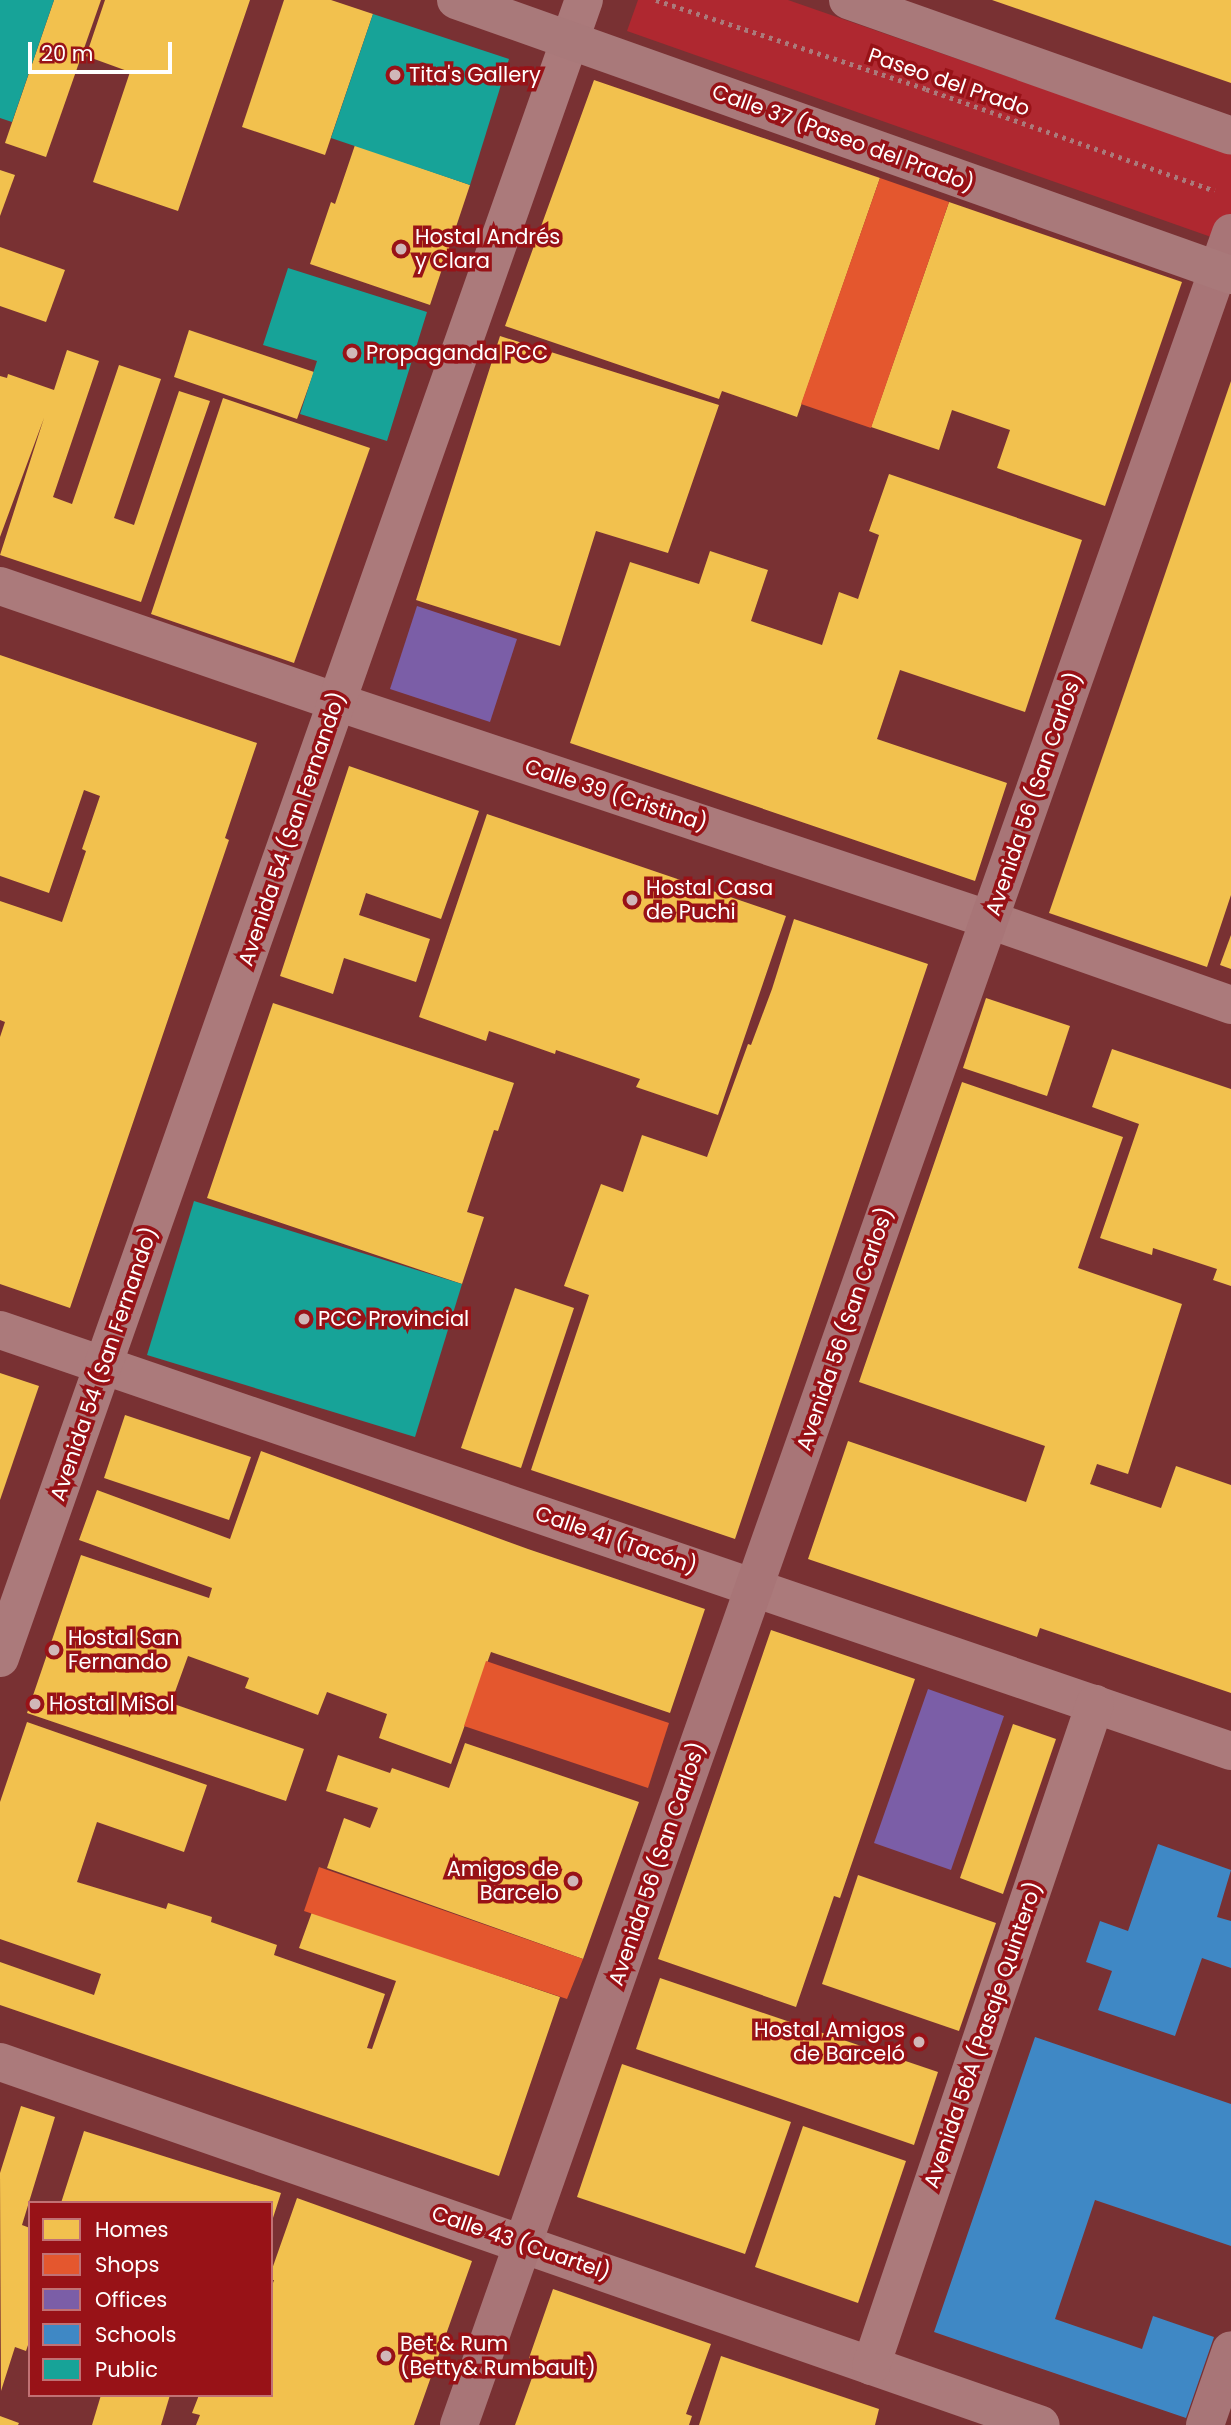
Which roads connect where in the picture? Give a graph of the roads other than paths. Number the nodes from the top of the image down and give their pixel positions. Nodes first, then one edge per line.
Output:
1 (456, 0) edge
2 (584, 0) edge
3 (848, 0) edge
4 (570, 41) junction
5 (1231, 136) edge
6 (1231, 233) edge
7 (1224, 273) edge
8 (0, 586) edge
9 (337, 702) junction
10 (990, 920) junction
11 (1231, 1005) edge
12 (0, 1331) edge
13 (103, 1367) junction
14 (755, 1587) junction
15 (0, 1658) edge
16 (1095, 1704) junction
17 (1231, 1751) edge
18 (0, 2062) edge
19 (523, 2244) junction
20 (1231, 2350) edge
21 (872, 2366) junction
22 (459, 2425) edge
23 (1041, 2425) edge
24 (1205, 2425) edge

1 - 4 main road, Calle 37 (Paseo del Prado)
2 - 4 street, Avenida 54 (San Fernando)
3 - 5 main road
4 - 7 main road, Calle 37 (Paseo del Prado)
4 - 9 street, Avenida 54 (San Fernando)
6 - 7 main road, Avenida 56 (San Carlos)
7 - 10 main road, Avenida 56 (San Carlos)
8 - 9 street, Calle 39 (Cristina)
9 - 10 street, Calle 39 (Cristina)
9 - 13 street, Avenida 54 (San Fernando)
10 - 11 street, Calle 39 (Cristina)
10 - 14 main road, Avenida 56 (San Carlos)
12 - 13 street, Calle 41 (Tacón)
13 - 14 street, Calle 41 (Tacón)
13 - 15 street, Avenida 54 (San Fernando)
14 - 16 street, Calle 41 (Tacón)
14 - 19 main road, Avenida 56 (San Carlos)
16 - 17 street, Calle 41 (Tacón)
16 - 21 street, Avenida 56A (Pasaje Quintero)
18 - 19 street, Calle 43 (Cuartel)
19 - 21 street, Calle 43 (Cuartel)
19 - 22 main road, Avenida 56 (San Carlos)
20 - 24 main road
21 - 23 street, Calle 43 (Cuartel)

